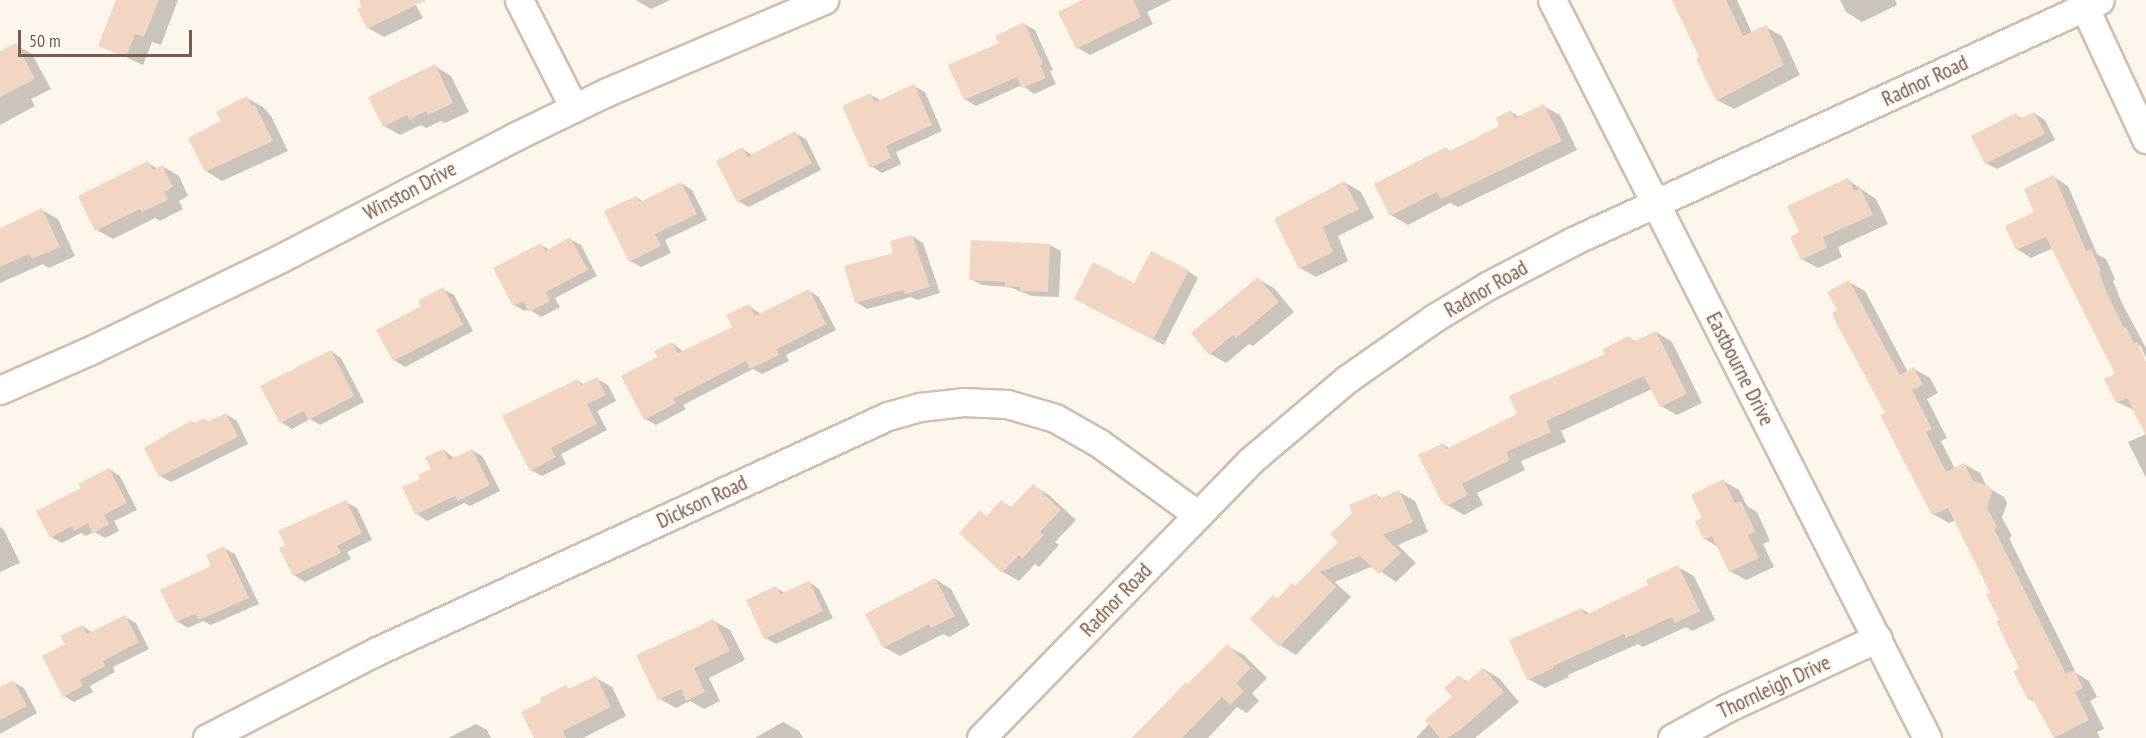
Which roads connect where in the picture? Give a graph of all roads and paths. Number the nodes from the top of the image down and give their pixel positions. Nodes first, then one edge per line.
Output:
1 (519, 0) edge
2 (824, 0) edge
3 (1552, 0) edge
4 (2092, 3) edge
5 (574, 108) junction
6 (2146, 139) edge
7 (1655, 204) junction
8 (0, 390) edge
9 (1198, 515) junction
10 (1878, 638) junction
11 (207, 738) edge
12 (981, 738) edge
13 (1672, 738) edge
14 (1927, 738) edge

1 - 5 street
2 - 5 street, Winston Drive
3 - 7 street, Eastbourne Drive
4 - 6 street
4 - 7 street, Radnor Road
5 - 8 street, Winston Drive
7 - 9 street, Radnor Road
7 - 10 street, Eastbourne Drive
9 - 11 street, Dickson Road
9 - 12 street, Radnor Road
10 - 13 street, Thornleigh Drive
10 - 14 street, Eastbourne Drive

